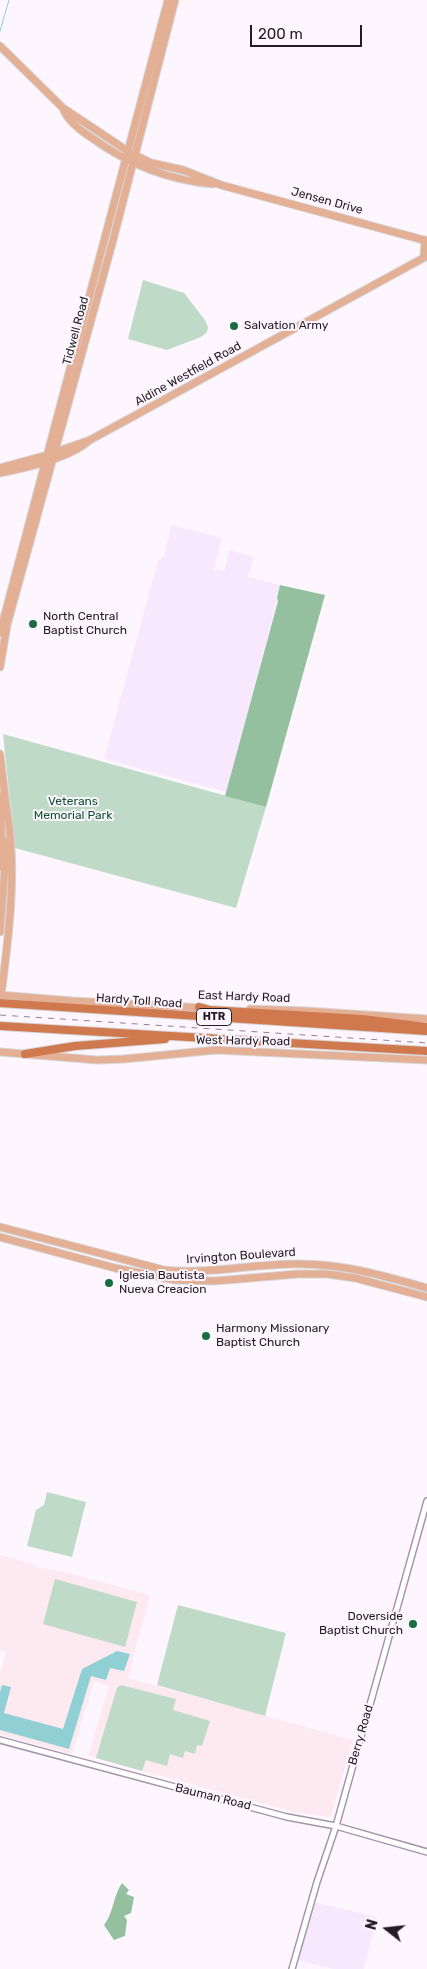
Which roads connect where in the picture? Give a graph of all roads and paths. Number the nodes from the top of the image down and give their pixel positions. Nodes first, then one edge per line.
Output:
1 (171, 1) edge
2 (0, 46) edge
3 (131, 158) junction
4 (426, 240) edge
5 (426, 257) edge
6 (50, 457) junction
7 (0, 468) edge
8 (0, 473) edge
9 (5, 624) junction
10 (0, 633) edge
11 (0, 668) edge
12 (0, 754) edge
13 (0, 796) edge
14 (7, 811) junction
15 (0, 867) edge
16 (0, 932) edge
17 (2, 983) edge
18 (0, 998) edge
19 (199, 1007) junction
20 (427, 1019) edge
21 (0, 1026) edge
22 (427, 1027) edge
23 (427, 1031) edge
24 (190, 1036) junction
25 (427, 1051) edge
26 (0, 1052) edge
27 (25, 1054) junction
28 (427, 1060) edge
29 (0, 1227) edge
30 (8, 1229) junction
31 (3, 1238) edge
32 (427, 1288) edge
33 (427, 1297) edge
34 (427, 1501) edge
35 (0, 1740) edge
36 (336, 1826) junction
37 (427, 1852) edge
38 (292, 1969) edge

1 - 3 main road, Tidwell Road
2 - 3 main road, Jensen Drive
3 - 4 main road, Jensen Drive
3 - 6 main road, Tidwell Road
4 - 5 main road
5 - 6 main road, Aldine Westfield Road
6 - 7 main road, Aldine Westfield Road
6 - 8 main road, Aldine Westfield Road
6 - 9 main road, Tidwell Road
9 - 10 main road, Tidwell Road
9 - 11 main road, Tidwell Road
12 - 14 main road
13 - 15 main road
14 - 16 main road
14 - 17 main road
17 - 18 main road
18 - 19 main road, East Hardy Road
18 - 23 highway, Hardy Toll Road / HTR
19 - 20 main road, East Hardy Road
19 - 22 highway
21 - 24 highway, HTR
24 - 25 highway, HTR
24 - 27 highway
26 - 27 main road, West Hardy Road
27 - 28 main road, West Hardy Road
29 - 30 main road, Irvington Boulevard
30 - 31 main road
30 - 32 main road, Irvington Boulevard
31 - 33 main road, Irvington Boulevard
34 - 36 street, Berry Road
35 - 36 street, Bauman Road
36 - 37 street, Bauman Road
36 - 38 street, Berry Road

